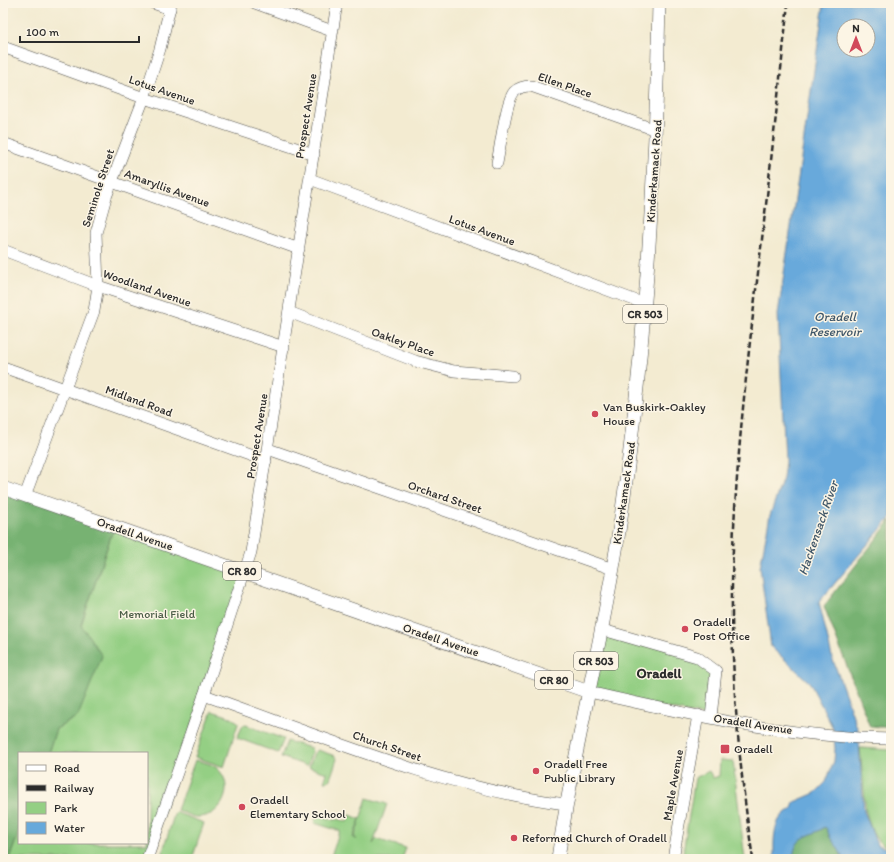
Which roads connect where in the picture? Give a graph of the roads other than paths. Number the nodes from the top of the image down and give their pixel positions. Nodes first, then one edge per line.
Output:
1 (153, 3) edge
2 (255, 3) edge
3 (336, 3) edge
4 (659, 3) edge
5 (170, 6) edge
6 (332, 31) junction
7 (3, 47) edge
8 (144, 98) junction
9 (656, 130) junction
10 (3, 143) edge
11 (314, 154) junction
12 (497, 163) dead end
13 (310, 179) junction
14 (112, 182) junction
15 (299, 249) junction
16 (3, 250) edge
17 (98, 286) junction
18 (645, 304) junction
19 (289, 312) junction
20 (284, 347) junction
21 (3, 367) edge
22 (513, 376) dead end
23 (66, 388) junction
24 (268, 448) junction
25 (266, 461) junction
26 (3, 488) edge
27 (25, 496) junction
28 (613, 569) junction
29 (244, 572) junction
30 (603, 630) junction
31 (589, 692) junction
32 (204, 695) junction
33 (698, 715) junction
34 (711, 717) junction
35 (891, 739) edge
36 (565, 804) junction
37 (147, 859) edge
38 (558, 859) edge
39 (673, 859) edge

1 - 5 street
2 - 6 street
3 - 6 street, Prospect Avenue
4 - 9 main road, Kinderkamack Road / CR 503
5 - 8 street, Seminole Street
6 - 11 street, Prospect Avenue
7 - 8 street, Lotus Avenue
8 - 11 street, Lotus Avenue
8 - 14 street, Seminole Street
9 - 12 street, Ellen Place
9 - 18 main road, Kinderkamack Road / CR 503
10 - 14 street, Amaryllis Avenue
11 - 13 street, Prospect Avenue
13 - 15 street, Prospect Avenue
13 - 18 street, Lotus Avenue
14 - 15 street, Amaryllis Avenue
14 - 17 street, Seminole Street
15 - 19 street, Prospect Avenue
16 - 17 street, Woodland Avenue
17 - 20 street, Woodland Avenue
17 - 23 street, Seminole Street
18 - 28 main road, Kinderkamack Road / CR 503
19 - 20 street, Prospect Avenue
19 - 22 street, Oakley Place
20 - 24 street, Prospect Avenue
21 - 23 street, Midland Road
23 - 25 street, Midland Road
23 - 27 street, Seminole Street
24 - 25 street, Prospect Avenue
24 - 28 street, Orchard Street
25 - 29 street, Prospect Avenue
26 - 27 main road, Oradell Avenue / CR 80
27 - 29 main road, Oradell Avenue / CR 80
28 - 30 main road, Kinderkamack Road / CR 503
29 - 31 main road, Oradell Avenue / CR 80
29 - 32 street, Prospect Avenue
30 - 31 main road, Kinderkamack Road / CR 503
30 - 34 street
31 - 33 street, Oradell Avenue
31 - 36 main road, Kinderkamack Road / CR 503
32 - 36 street, Church Street
32 - 37 street, Prospect Avenue
33 - 34 street, Oradell Avenue
33 - 39 street, Maple Avenue
34 - 35 street, Oradell Avenue
36 - 38 main road, Kinderkamack Road / CR 503

